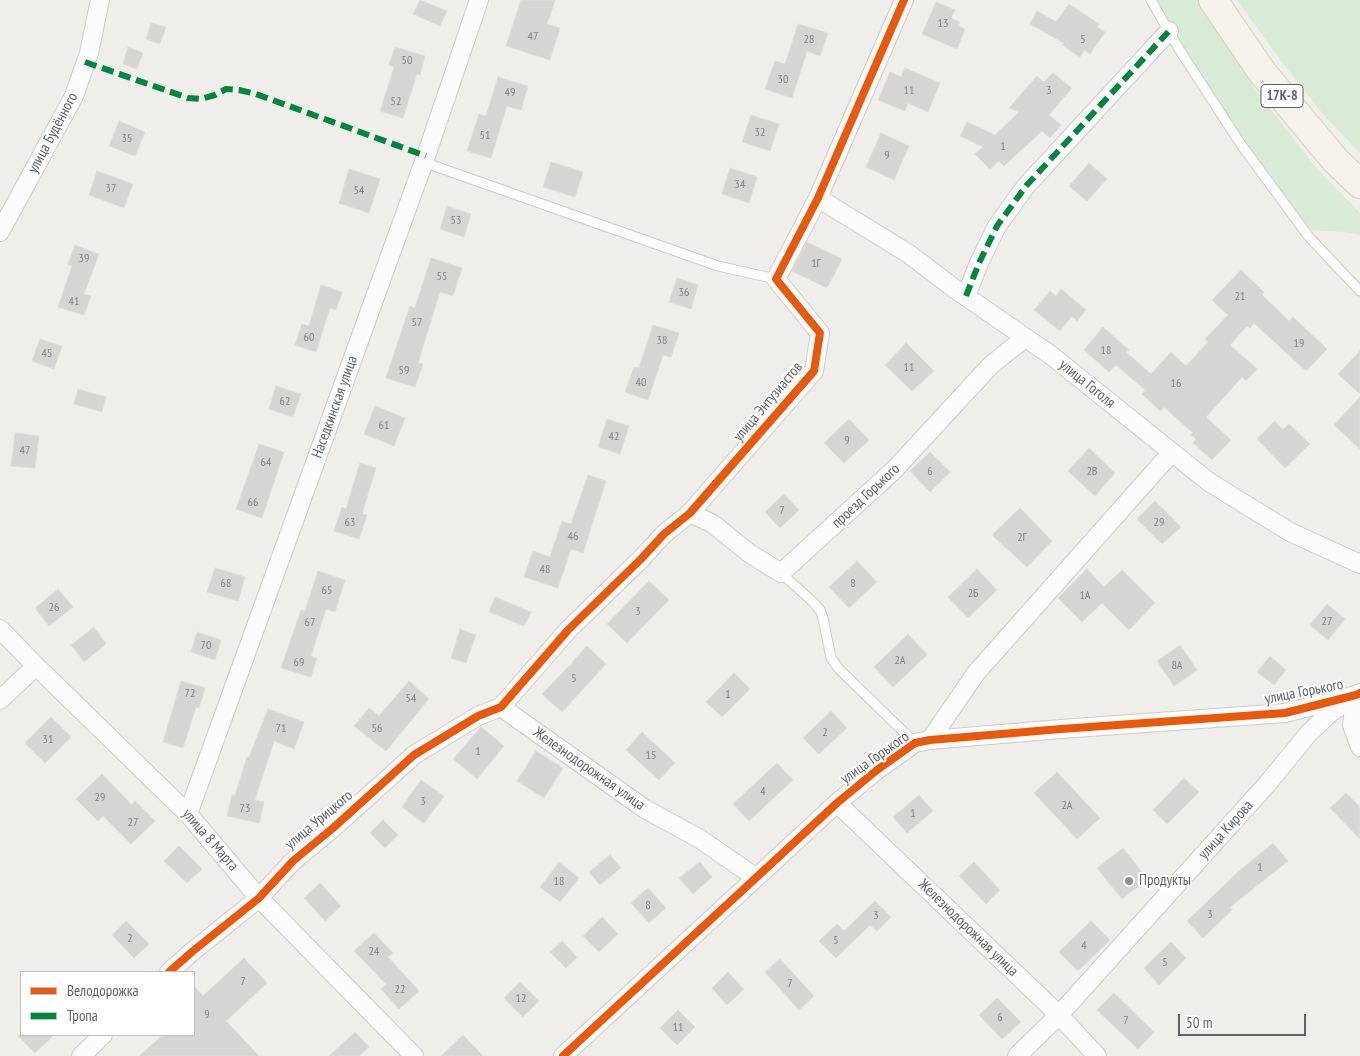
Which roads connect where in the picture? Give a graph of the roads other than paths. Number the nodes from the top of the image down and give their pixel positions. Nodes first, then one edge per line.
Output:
1 (100, 0) edge
2 (479, 0) edge
3 (904, 0) edge
4 (1151, 0) edge
5 (1213, 0) edge
6 (1169, 31) junction
7 (424, 162) junction
8 (1360, 184) edge
9 (818, 198) junction
10 (0, 232) edge
11 (776, 279) junction
12 (1360, 291) edge
13 (966, 296) junction
14 (1025, 338) junction
15 (1172, 452) junction
16 (690, 513) junction
17 (1360, 564) edge
18 (781, 573) junction
19 (0, 629) edge
20 (36, 666) junction
21 (1358, 694) edge
22 (0, 700) edge
23 (501, 707) junction
24 (923, 742) junction
25 (1360, 747) edge
26 (837, 803) junction
27 (188, 814) junction
28 (755, 877) junction
29 (259, 898) junction
30 (170, 971) edge
31 (1059, 1015) junction
32 (102, 1036) edge
33 (81, 1056) edge
34 (414, 1056) edge
35 (563, 1056) edge
36 (1017, 1056) edge
37 (1097, 1056) edge

1 - 10 street, улица Будённого
2 - 7 street, Наседкинская улица
3 - 9 street
4 - 6 lane
5 - 8 main road, 17К-8
6 - 12 lane
6 - 13 street
7 - 11 lane
7 - 27 street, Наседкинская улица
9 - 11 street
9 - 13 street, улица Гоголя
11 - 16 street, улица Энтузиастов
13 - 14 street, улица Гоголя
14 - 15 street, улица Гоголя
14 - 18 street, проезд Горького
15 - 17 street, улица Гоголя
15 - 24 street, улица Горького
16 - 18 street
16 - 23 street, улица Энтузиастов
18 - 24 lane
19 - 20 street, улица 8 Марта
20 - 22 street
20 - 27 street, улица 8 Марта
21 - 24 street, улица Горького
21 - 25 street
21 - 31 street, улица Кирова
23 - 28 street, Железнодорожная улица
23 - 29 street, улица Урицкого
24 - 26 street, улица Горького
26 - 28 street, улица Горького
26 - 31 street, Железнодорожная улица
27 - 29 street, улица 8 Марта
28 - 35 street, улица Горького
29 - 30 street, улица Урицкого
29 - 34 street, улица 8 Марта
31 - 36 street, улица Кирова
31 - 37 street, Железнодорожная улица
32 - 33 street

